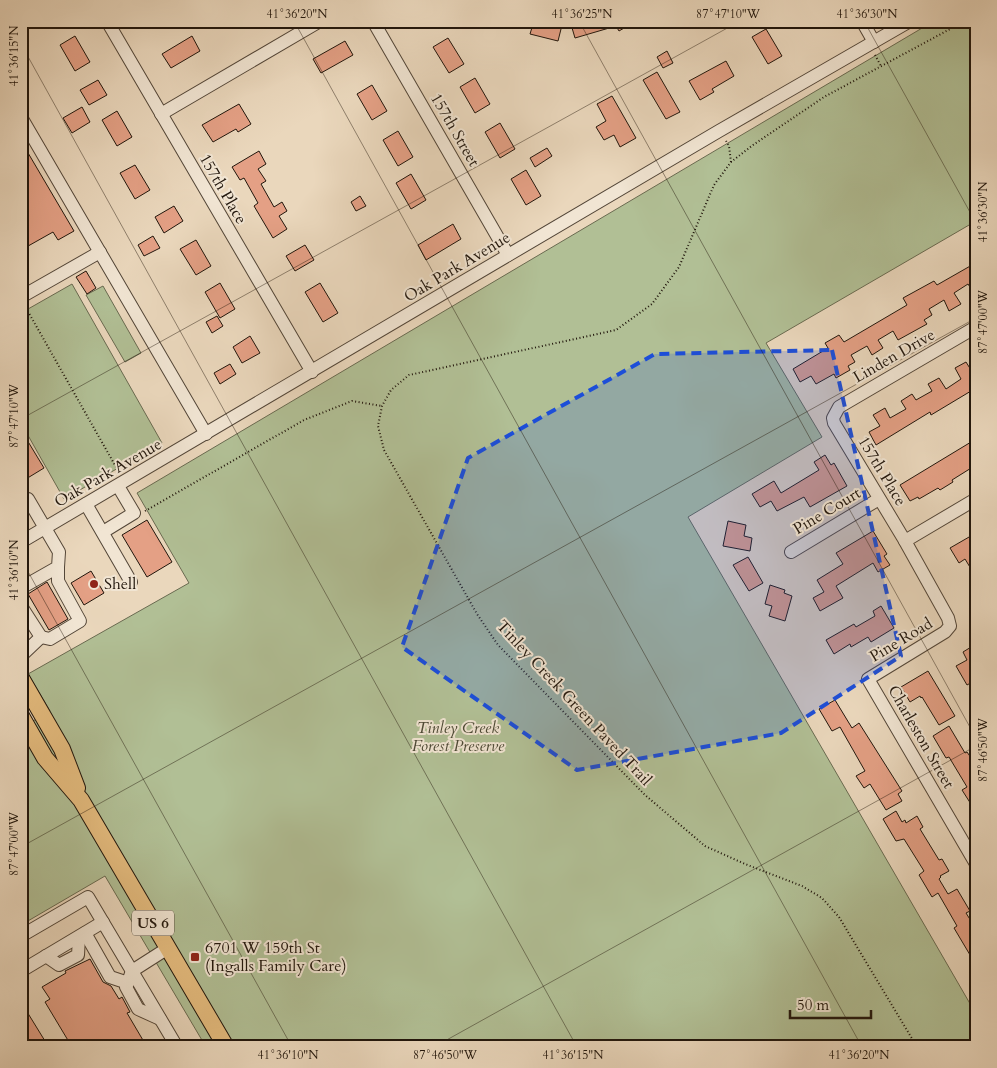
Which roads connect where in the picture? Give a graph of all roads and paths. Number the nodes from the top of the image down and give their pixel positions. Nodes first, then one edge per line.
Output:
1 (107, 21) edge
2 (320, 21) edge
3 (373, 21) edge
4 (862, 21) edge
5 (910, 21) edge
6 (964, 21) edge
7 (875, 49) junction
8 (881, 66) junction
9 (161, 114) junction
10 (21, 117) edge
11 (719, 131) junction
12 (731, 162) junction
13 (100, 252) junction
14 (508, 255) junction
15 (23, 302) edge
16 (976, 327) edge
17 (312, 372) junction
18 (382, 406) junction
19 (833, 418) joint
20 (206, 434) junction
21 (116, 467) dead end
22 (118, 486) junction
23 (880, 498) junction
24 (976, 500) edge
25 (21, 501) edge
26 (86, 504) junction
27 (134, 513) junction
28 (44, 529) junction
29 (103, 532) junction
30 (905, 541) junction
31 (21, 542) edge
32 (791, 552) dead end
33 (58, 567) junction
34 (131, 582) dead end
35 (21, 588) edge
36 (21, 606) edge
37 (41, 637) junction
38 (21, 656) edge
39 (21, 678) edge
40 (868, 679) joint
41 (21, 716) edge
42 (81, 800) junction
43 (976, 864) edge
44 (103, 922) junction
45 (82, 935) junction
46 (21, 936) edge
47 (168, 948) junction
48 (21, 971) edge
49 (130, 977) junction
50 (176, 1047) edge
51 (226, 1047) edge
52 (916, 1047) edge

1 - 9 street, 157th Place
2 - 9 street
3 - 14 street, 157th Street
4 - 7 street
5 - 7 street, Oak Park Avenue
6 - 8 path, Tinley Creek Green Paved Trail
7 - 8 path
7 - 11 street, Oak Park Avenue
8 - 12 path, Tinley Creek Green Paved Trail
9 - 17 street, 157th Place
10 - 13 street
11 - 12 path
11 - 14 street, Oak Park Avenue
12 - 18 path, Tinley Creek Green Paved Trail
13 - 15 street
13 - 20 street
14 - 17 street, Oak Park Avenue
15 - 21 path
16 - 19 street, Linden Drive
17 - 20 street, Oak Park Avenue
18 - 27 path
18 - 52 path, Tinley Creek Green Paved Trail
19 - 23 street, 157th Place
20 - 22 street, Oak Park Avenue
22 - 26 street, Oak Park Avenue
22 - 27 street
23 - 30 street, 157th Place
23 - 32 street, Pine Court
24 - 30 street
25 - 28 street
26 - 28 street, Oak Park Avenue
26 - 29 street
27 - 29 street
28 - 31 street, Oak Park Avenue
28 - 33 street
29 - 34 street
30 - 40 street, Pine Road
33 - 35 street
33 - 37 street
36 - 37 street
37 - 38 street
39 - 42 main road, US 6
40 - 43 street, Charleston Street
41 - 42 main road, US 6
42 - 47 main road, US 6
44 - 45 street
44 - 46 street
44 - 49 street
45 - 48 street
45 - 49 street
47 - 49 street
47 - 51 main road, US 6
49 - 50 street

